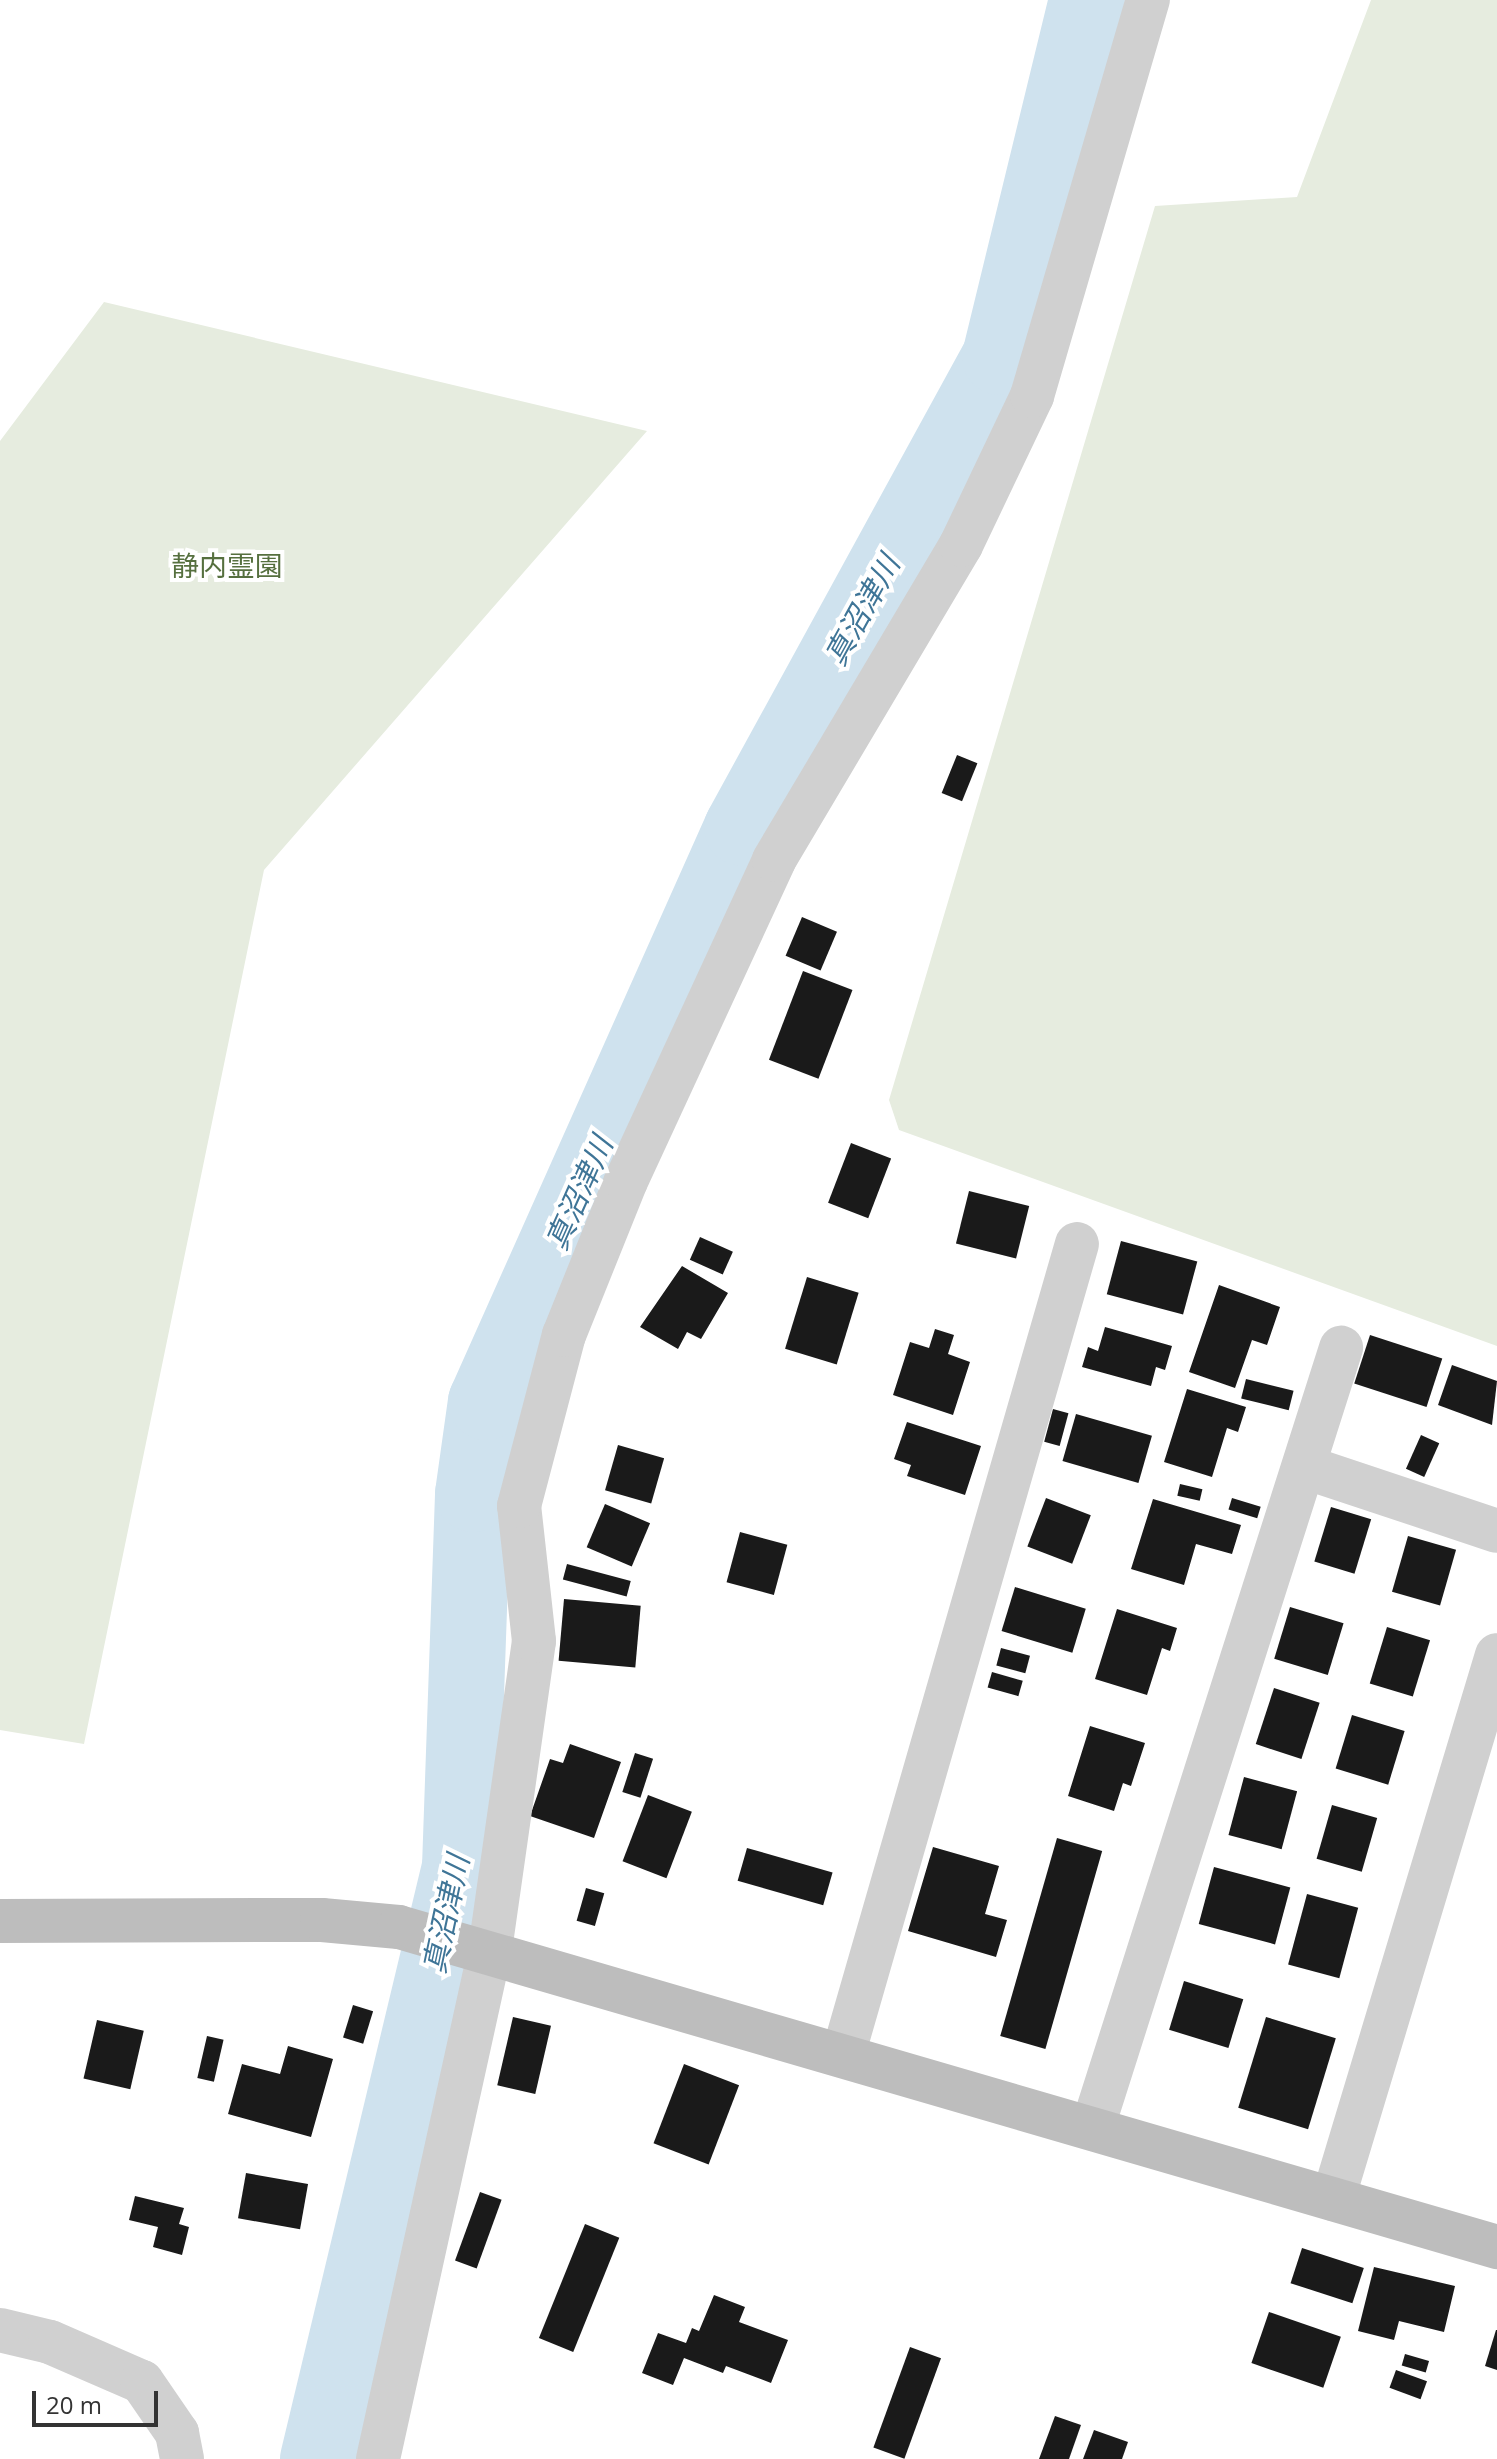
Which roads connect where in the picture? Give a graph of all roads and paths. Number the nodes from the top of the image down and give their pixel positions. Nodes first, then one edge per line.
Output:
1 (1148, 0) edge
2 (1077, 1244) dead end
3 (1341, 1348) dead end
4 (1305, 1467) junction
5 (1497, 1531) edge
6 (1497, 1655) edge
7 (0, 1921) edge
8 (479, 1947) junction
9 (843, 2055) junction
10 (1093, 2126) junction
11 (1333, 2199) junction
12 (1497, 2247) edge
13 (0, 2330) edge
14 (182, 2459) edge
15 (378, 2459) edge

1 - 8 street
2 - 9 street
3 - 4 street
4 - 5 street
4 - 10 street
6 - 11 street
7 - 8 street
8 - 9 street
8 - 15 street
9 - 10 street
10 - 11 street
11 - 12 street
13 - 14 street

